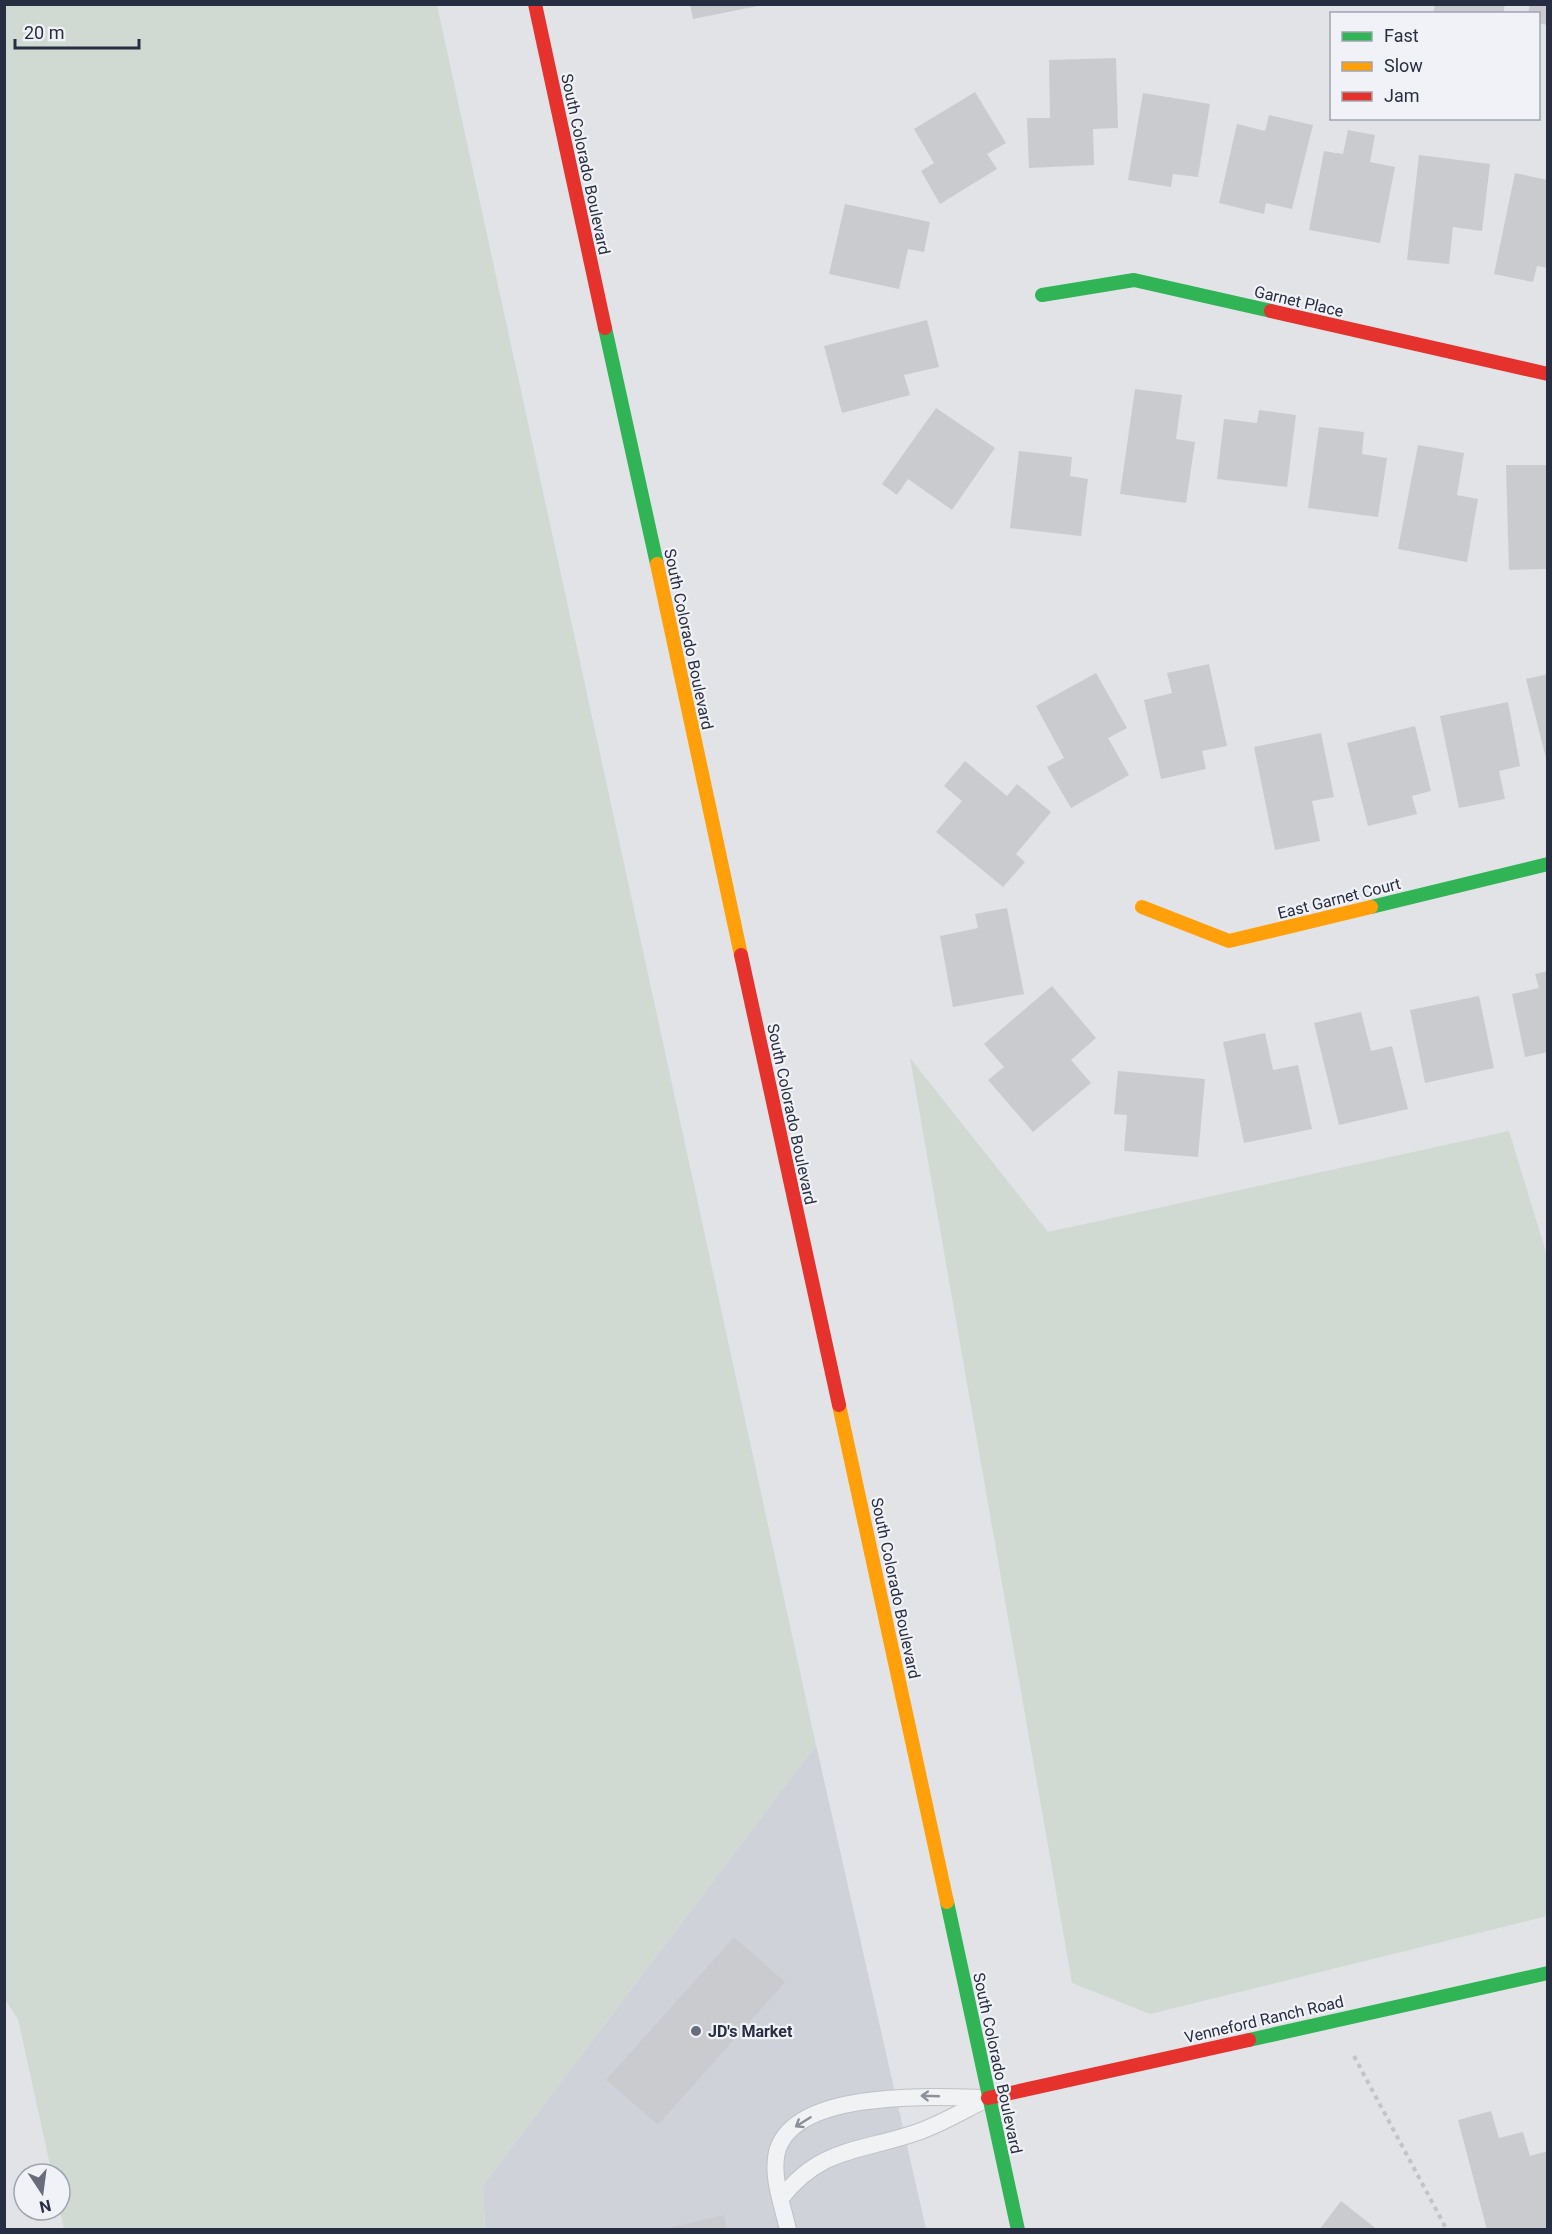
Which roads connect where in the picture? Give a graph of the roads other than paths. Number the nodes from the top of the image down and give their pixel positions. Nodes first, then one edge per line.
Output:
1 (535, 4) edge
2 (1042, 295) dead end
3 (1548, 374) edge
4 (1548, 864) edge
5 (1142, 908) dead end
6 (1548, 1973) edge
7 (988, 2098) junction
8 (781, 2198) junction
9 (788, 2229) edge
10 (1017, 2229) edge

1 - 7 main road, South Colorado Boulevard
2 - 3 main road, Garnet Place
4 - 5 main road, East Garnet Court
6 - 7 main road, Venneford Ranch Road
7 - 8 lane
7 -> 8 lane
7 - 10 main road, South Colorado Boulevard
8 - 9 lane

